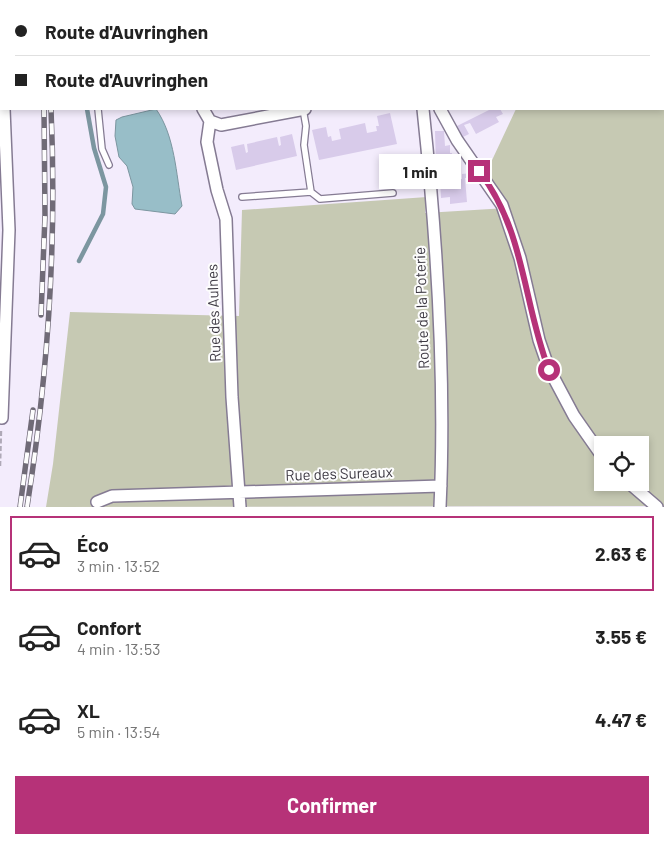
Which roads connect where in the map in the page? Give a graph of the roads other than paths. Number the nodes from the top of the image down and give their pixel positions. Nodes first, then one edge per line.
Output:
1 (4, 110) edge
2 (98, 110) edge
3 (204, 110) edge
4 (299, 110) edge
5 (304, 110) edge
6 (423, 110) edge
7 (441, 110) edge
8 (210, 121) junction
9 (109, 165) dead end
10 (311, 192) junction
11 (394, 193) dead end
12 (242, 196) dead end
13 (2, 418) road end
14 (594, 445) edge
15 (441, 486) junction
16 (639, 491) edge
17 (239, 492) junction
18 (97, 502) dead end
19 (240, 506) edge
20 (440, 506) edge
21 (657, 506) edge

1 - 13 street
2 - 9 lane
3 - 8 street
4 - 8 street
5 - 10 lane
6 - 15 street, Route de la Poterie
7 - 14 street
8 - 17 street, Rue des Aulnes
10 - 11 lane
10 - 12 lane
15 - 17 street, Rue des Sureaux
15 - 20 street, Route de la Poterie
16 - 21 street
17 - 18 street, Rue des Sureaux
17 - 19 street, Rue des Aulnes

